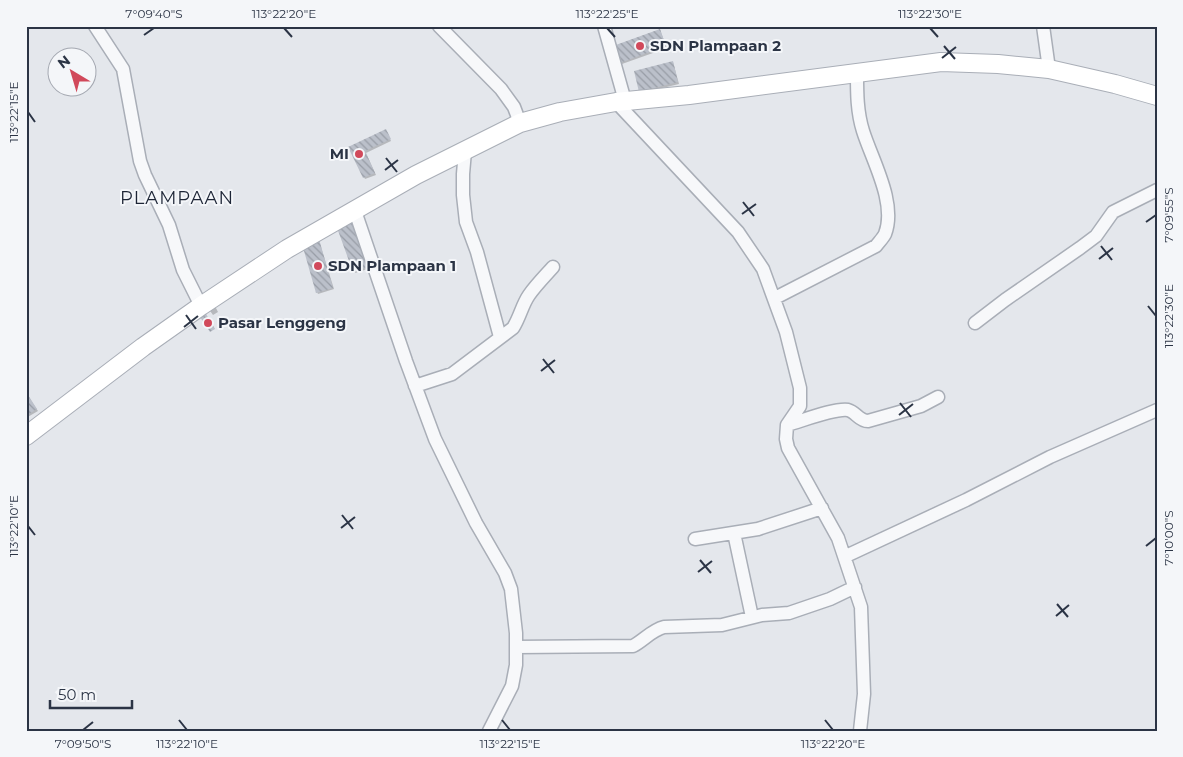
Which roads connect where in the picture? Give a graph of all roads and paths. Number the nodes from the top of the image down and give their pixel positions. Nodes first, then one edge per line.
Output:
1 (95, 26) edge
2 (438, 26) edge
3 (604, 26) edge
4 (1043, 26) edge
5 (1048, 69) junction
6 (857, 74) junction
7 (1157, 96) edge
8 (620, 101) junction
9 (520, 123) junction
10 (465, 152) junction
11 (1157, 190) edge
12 (355, 210) junction
13 (553, 266) dead end
14 (774, 298) junction
15 (201, 306) junction
16 (975, 323) dead end
17 (500, 337) junction
18 (415, 386) junction
19 (938, 397) dead end
20 (1157, 410) edge
21 (788, 426) junction
22 (26, 436) edge
23 (822, 508) junction
24 (734, 533) junction
25 (695, 539) dead end
26 (846, 556) junction
27 (855, 587) junction
28 (752, 617) junction
29 (516, 647) junction
30 (489, 731) edge
31 (860, 731) edge

1 - 15 street
2 - 9 street
3 - 8 street
4 - 5 street
5 - 6 street
5 - 7 street
6 - 8 street
6 - 14 street
8 - 9 street
8 - 14 street
9 - 10 street
10 - 12 street
10 - 17 street
11 - 16 street
12 - 15 street
12 - 18 street
13 - 17 street
14 - 21 street
15 - 22 street
17 - 18 street
18 - 29 street
19 - 21 street
20 - 26 street
21 - 23 street
23 - 24 street
23 - 26 street
24 - 25 street
24 - 28 street
26 - 27 street
27 - 28 street
27 - 31 street
28 - 29 street
29 - 30 street

